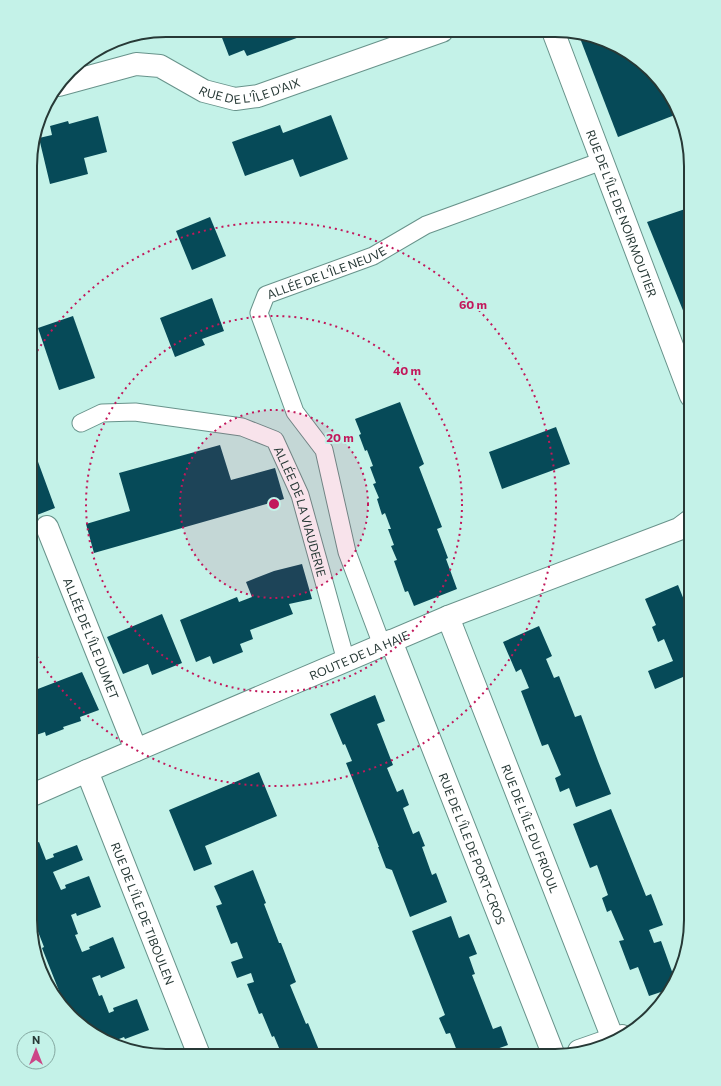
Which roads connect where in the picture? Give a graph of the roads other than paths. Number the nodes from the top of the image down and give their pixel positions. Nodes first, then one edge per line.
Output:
1 (425, 37) edge
2 (555, 37) edge
3 (68, 83) edge
4 (602, 161) junction
5 (684, 378) edge
6 (81, 423) dead end
7 (684, 525) edge
8 (47, 527) dead end
9 (448, 617) junction
10 (386, 643) junction
11 (346, 661) junction
12 (136, 750) junction
13 (87, 771) junction
14 (37, 793) edge
15 (615, 1034) edge
16 (197, 1049) edge
17 (551, 1049) edge

1 - 3 street, RUE DE L'ÎLE D'AIX
2 - 4 street, RUE DE L'ÎLE DE NOIRMOUTIER
4 - 5 street, RUE DE L'ÎLE DE NOIRMOUTIER
4 - 10 lane, ALLÉE DE L'ÎLE NEUVE
6 - 11 lane, ALLÉE DE LA VIAUDERIE
7 - 9 street, ROUTE DE LA HAIE
8 - 12 street, ALLÉE DE L'ÎLE DUMET
9 - 10 street, ROUTE DE LA HAIE
9 - 15 street, RUE DE L'ÎLE DU FRIOUL
10 - 11 street, ROUTE DE LA HAIE
10 - 17 street, RUE DE L'ÎLE DE PORT-CROS
11 - 12 street, ROUTE DE LA HAIE
12 - 13 street, ROUTE DE LA HAIE
13 - 14 street, ROUTE DE LA HAIE
13 - 16 street, RUE DE L'ÎLE DE TIBOULEN

